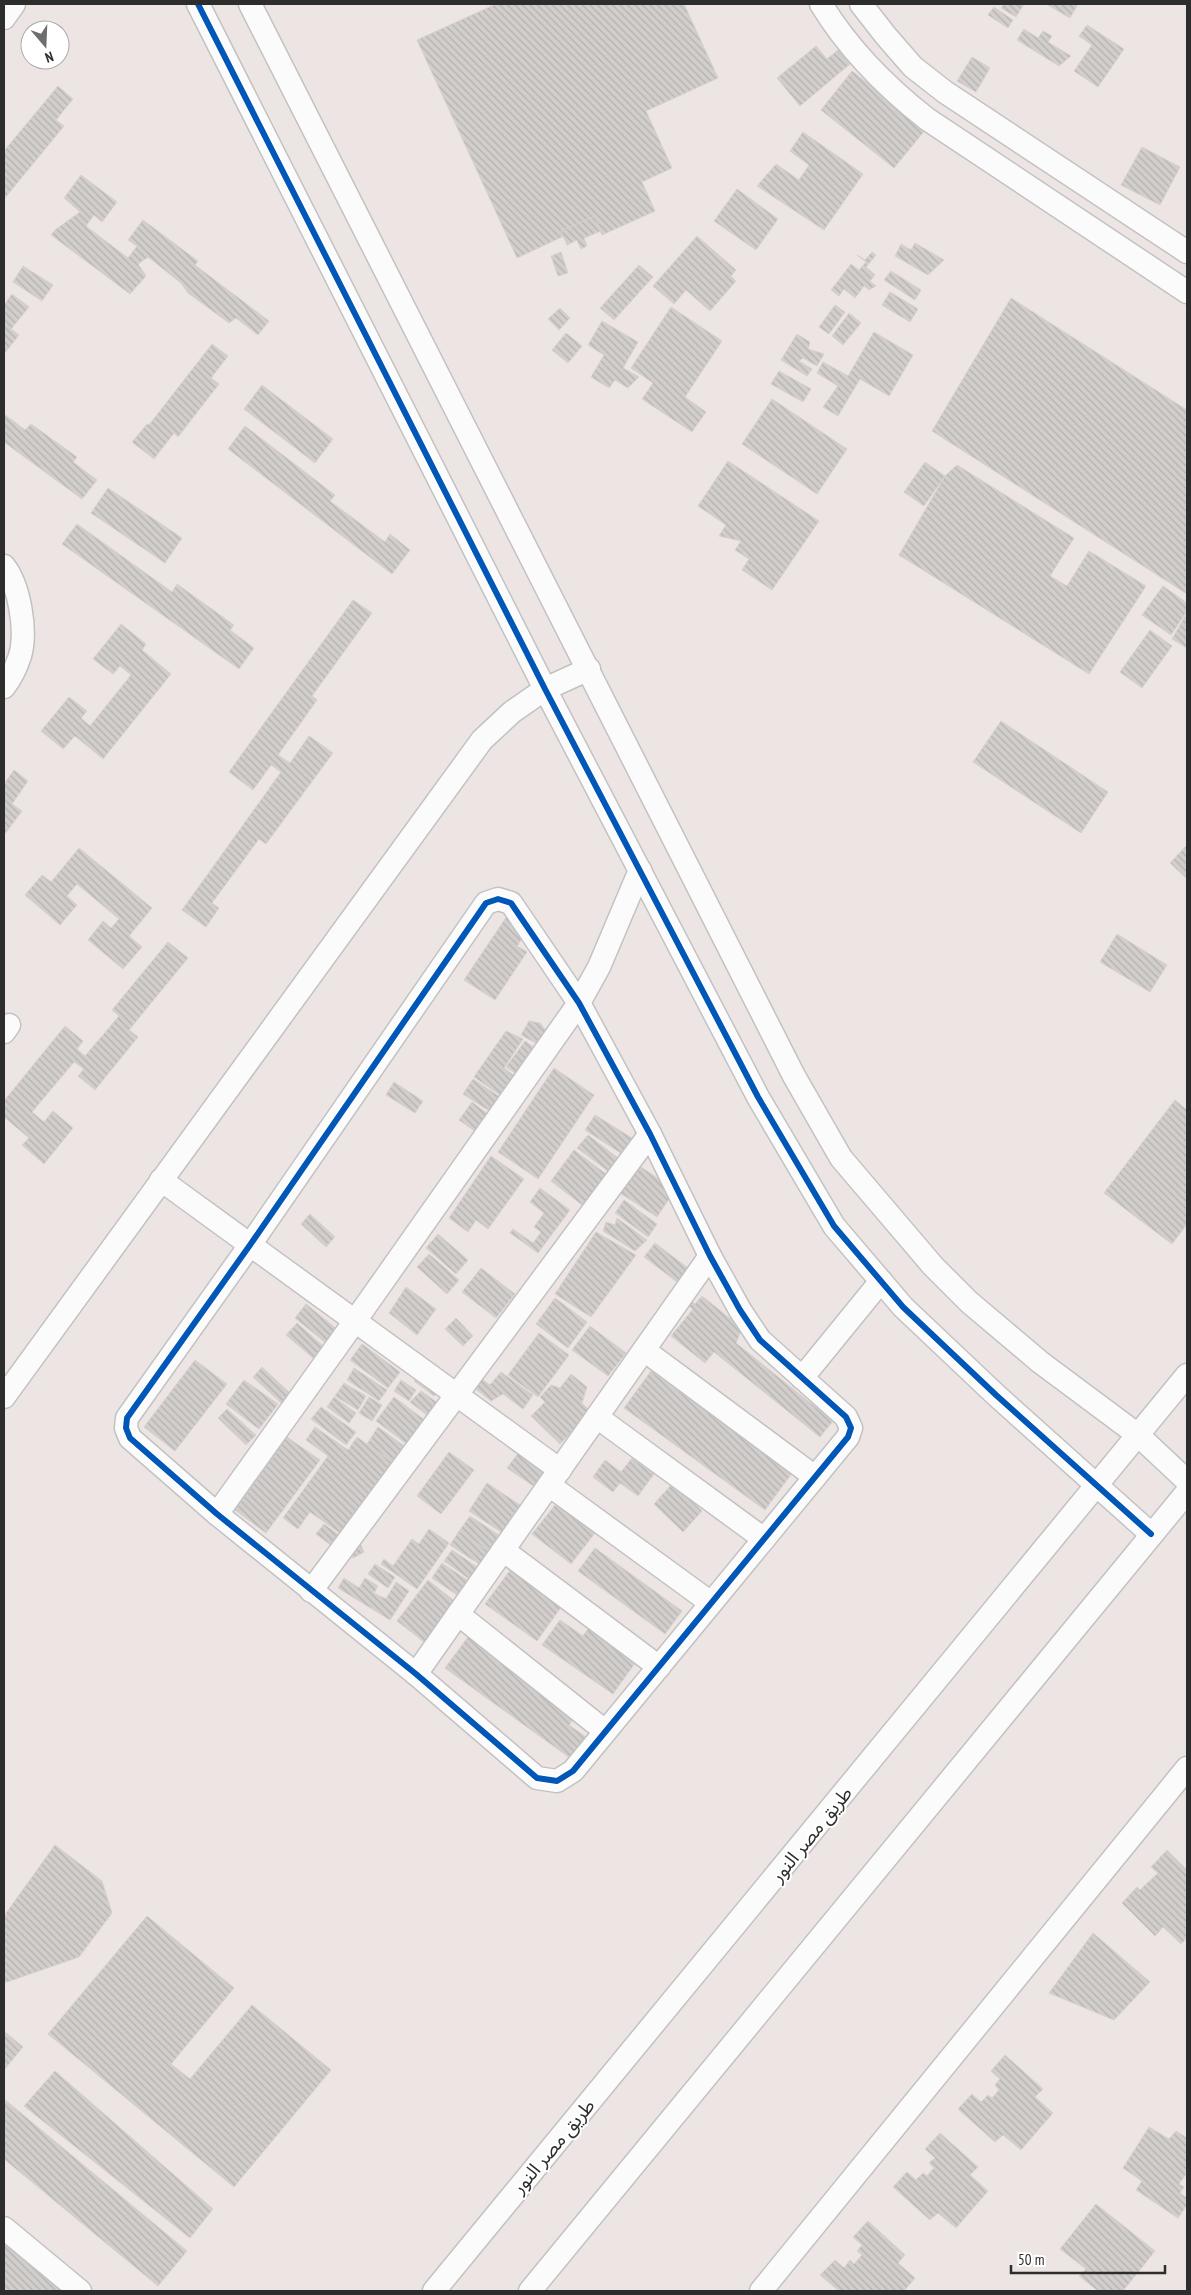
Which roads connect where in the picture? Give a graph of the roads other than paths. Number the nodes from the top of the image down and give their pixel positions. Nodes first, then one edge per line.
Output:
1 (14, 4) edge
2 (198, 4) edge
3 (250, 4) edge
4 (821, 4) edge
5 (862, 4) edge
6 (4, 18) edge
7 (1187, 252) edge
8 (1187, 292) edge
9 (4, 566) edge
10 (589, 669) junction
11 (4, 687) edge
12 (545, 689) junction
13 (640, 870) junction
14 (579, 1004) junction
15 (650, 1134) junction
16 (161, 1180) junction
17 (250, 1245) junction
18 (710, 1256) junction
19 (881, 1281) junction
20 (355, 1321) junction
21 (644, 1350) junction
22 (1187, 1375) edge
23 (802, 1378) junction
24 (456, 1394) junction
25 (4, 1397) edge
26 (596, 1418) junction
27 (1138, 1435) junction
28 (815, 1477) junction
29 (554, 1478) junction
30 (1187, 1481) edge
31 (1098, 1486) junction
32 (1187, 1492) edge
33 (217, 1514) junction
34 (1152, 1534) junction
35 (764, 1539) junction
36 (503, 1550) junction
37 (311, 1591) junction
38 (711, 1603) junction
39 (458, 1614) junction
40 (659, 1667) junction
41 (416, 1674) junction
42 (605, 1731) junction
43 (1187, 1768) edge
44 (4, 2228) edge
45 (80, 2291) edge
46 (434, 2291) edge
47 (530, 2291) edge
48 (761, 2291) edge

1 - 6 street
2 - 12 street
3 - 10 street
4 - 8 street
5 - 7 street
9 - 11 street
10 - 12 street
10 - 27 street
12 - 13 street
12 - 16 street
13 - 14 street
13 - 19 street
14 - 15 street
14 - 17 street
14 - 20 street
15 - 18 street
15 - 24 street
16 - 17 street
16 - 25 street
17 - 20 street
17 - 33 street
18 - 21 street
18 - 23 street
19 - 23 street
19 - 31 street
20 - 24 street
20 - 33 street
21 - 26 street
21 - 28 street
22 - 27 street, طريق مصر النور
23 - 28 street
24 - 29 street
24 - 37 street
26 - 29 street
26 - 35 street
27 - 30 street
27 - 31 street, طريق مصر النور
28 - 35 street
29 - 36 street
29 - 38 street
31 - 34 street
31 - 46 street, طريق مصر النور
32 - 34 street
33 - 37 street
34 - 47 street
35 - 38 street
36 - 39 street
36 - 40 street
37 - 41 street
38 - 40 street
39 - 41 street
39 - 42 street
40 - 42 street
41 - 42 street
43 - 48 street
44 - 45 street

